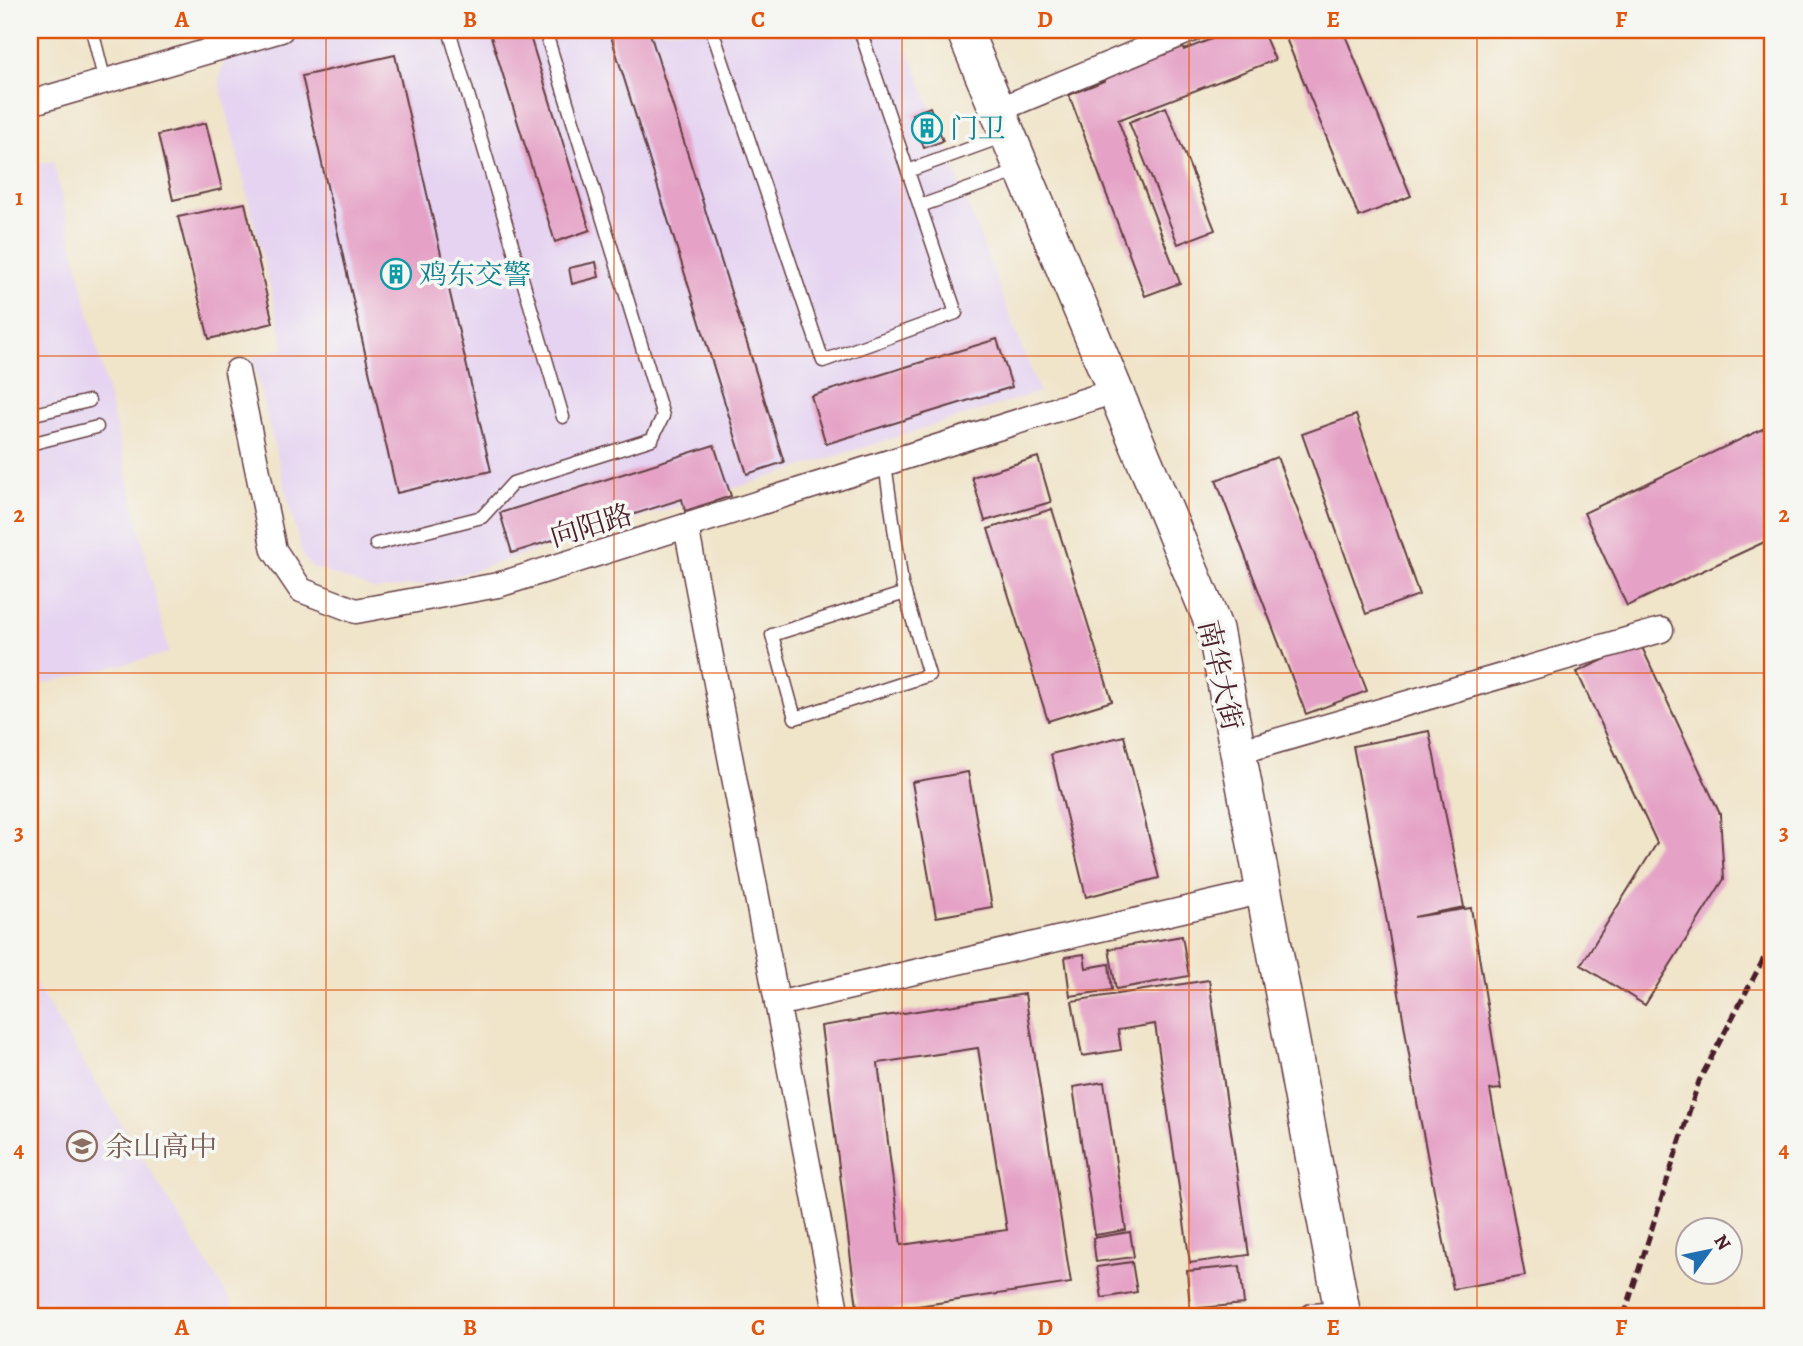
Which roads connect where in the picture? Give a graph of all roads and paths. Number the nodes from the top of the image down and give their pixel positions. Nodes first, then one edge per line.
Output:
1 (92, 30) edge
2 (281, 30) edge
3 (449, 30) edge
4 (545, 30) edge
5 (712, 30) edge
6 (860, 30) edge
7 (964, 30) edge
8 (1191, 30) edge
9 (105, 82) junction
10 (30, 103) edge
11 (1003, 122) junction
12 (1023, 170) junction
13 (908, 171) junction
14 (920, 206) junction
15 (237, 371) dead end
16 (1115, 391) junction
17 (89, 401) dead end
18 (30, 415) edge
19 (563, 417) dead end
20 (97, 427) dead end
21 (30, 443) edge
22 (885, 464) junction
23 (686, 526) junction
24 (376, 544) dead end
25 (905, 593) junction
26 (1661, 630) dead end
27 (1238, 752) junction
28 (1264, 891) junction
29 (777, 1004) junction
30 (1332, 1315) edge
31 (837, 1316) edge

1 - 9 lane
2 - 9 street
3 - 19 lane
4 - 24 lane
5 - 14 lane
6 - 13 lane
7 - 11 main road, 南华大街
8 - 11 street
9 - 10 street
11 - 12 main road, 南华大街
11 - 13 lane
12 - 14 lane
12 - 16 main road, 南华大街
13 - 14 lane
15 - 23 street, 向阳路
16 - 22 street, 向阳路
16 - 27 main road, 南华大街
17 - 18 lane
20 - 21 lane
22 - 23 street, 向阳路
22 - 25 lane
23 - 29 street
25 - 25 lane
26 - 27 street
27 - 28 main road, 南华大街
28 - 29 street
28 - 30 main road, 南华大街
29 - 31 street

